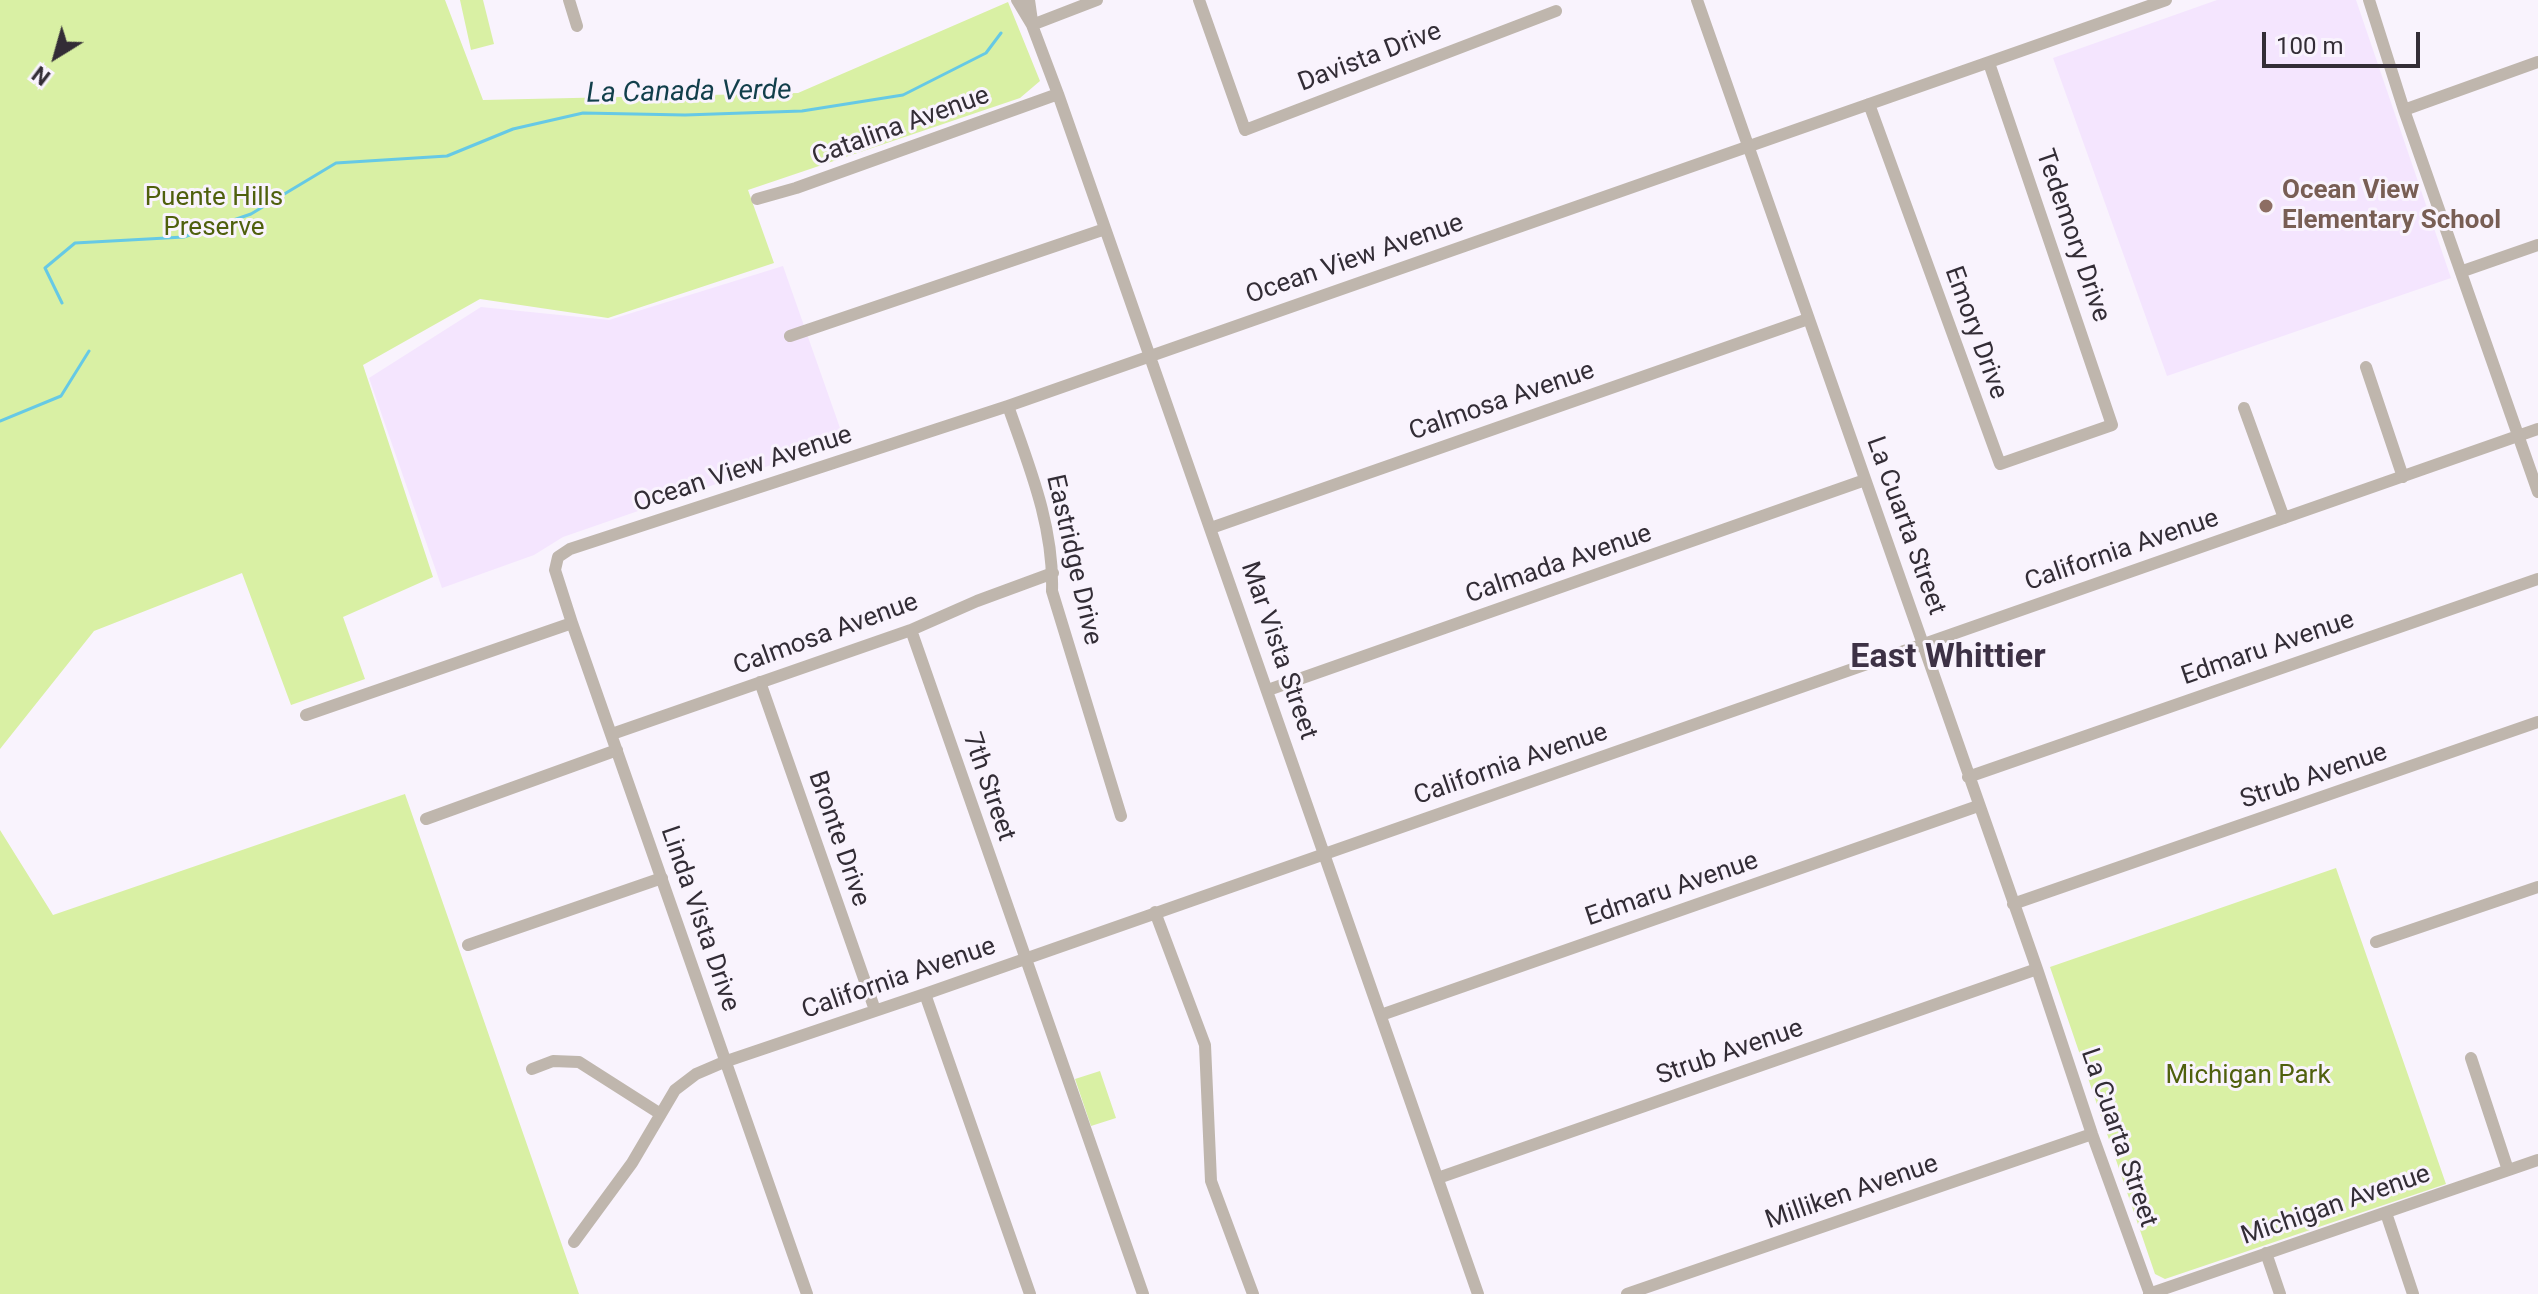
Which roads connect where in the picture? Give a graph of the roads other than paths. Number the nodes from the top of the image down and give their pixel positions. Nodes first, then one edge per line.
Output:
1 (569, 0) edge
2 (1017, 0) edge
3 (1029, 0) edge
4 (1097, 0) edge
5 (1199, 0) edge
6 (1697, 0) edge
7 (2166, 0) edge
8 (2369, 0) edge
9 (1556, 11) dead end
10 (1032, 25) junction
11 (577, 26) dead end
12 (2538, 62) edge
13 (1989, 63) junction
14 (1058, 94) junction
15 (1869, 104) junction
16 (2404, 110) junction
17 (1748, 148) junction
18 (757, 199) dead end
19 (1105, 229) junction
20 (2538, 245) edge
21 (2463, 271) junction
22 (1808, 319) junction
23 (790, 336) dead end
24 (1150, 354) junction
25 (2366, 367) dead end
26 (1008, 406) junction
27 (2244, 408) dead end
28 (2112, 425) joint
29 (2538, 429) edge
30 (2519, 436) junction
31 (2403, 477) junction
32 (1865, 480) junction
33 (2538, 492) edge
34 (2284, 518) junction
35 (1211, 528) junction
36 (558, 557) joint
37 (1053, 573) junction
38 (2538, 579) edge
39 (572, 623) junction
40 (911, 630) junction
41 (1923, 644) junction
42 (760, 682) junction
43 (1268, 690) junction
44 (306, 715) dead end
45 (2538, 722) edge
46 (612, 734) junction
47 (617, 750) junction
48 (1968, 777) junction
49 (1978, 806) junction
50 (1121, 816) dead end
51 (426, 819) dead end
52 (1325, 854) junction
53 (662, 878) junction
54 (2538, 887) edge
55 (2013, 904) junction
56 (1155, 912) junction
57 (2376, 942) dead end
58 (468, 945) dead end
59 (1024, 959) junction
60 (2037, 969) junction
61 (925, 994) junction
62 (875, 1010) junction
63 (1381, 1015) junction
64 (2471, 1058) dead end
65 (724, 1062) junction
66 (532, 1069) dead end
67 (659, 1113) junction
68 (2092, 1134) junction
69 (2538, 1160) edge
70 (2508, 1170) junction
71 (1438, 1178) junction
72 (2386, 1213) junction
73 (574, 1242) dead end
74 (2266, 1253) junction
75 (807, 1294) edge
76 (1030, 1294) edge
77 (1143, 1294) edge
78 (1253, 1294) edge
79 (1478, 1294) edge
80 (1627, 1294) edge
81 (2149, 1294) edge
82 (2280, 1294) edge
83 (2413, 1294) edge

1 - 11 street
2 - 10 street, Mar Vista Street
3 - 10 street, Mar Vista Street
4 - 10 street
5 - 9 street, Davista Drive
6 - 17 street, La Cuarta Street
7 - 13 street, Ocean View Avenue
8 - 16 street
10 - 14 street, Mar Vista Street
12 - 16 street
13 - 15 street, Ocean View Avenue
13 - 28 street, Tedemory Drive
14 - 18 street, Catalina Avenue
14 - 19 street, Mar Vista Street
15 - 17 street, Ocean View Avenue
15 - 28 street, Emory Drive
16 - 21 street
17 - 22 street, La Cuarta Street
17 - 24 street, Ocean View Avenue
19 - 23 street
19 - 24 street, Mar Vista Street
20 - 21 street
21 - 30 street
22 - 32 street, La Cuarta Street
22 - 35 street, Calmosa Avenue
24 - 26 street, Ocean View Avenue
24 - 35 street, Mar Vista Street
25 - 31 street
26 - 36 street, Ocean View Avenue
26 - 37 street, Eastridge Drive
27 - 34 street
29 - 30 street, California Avenue
30 - 31 street, California Avenue
30 - 33 street
31 - 34 street, California Avenue
32 - 41 street, La Cuarta Street
32 - 43 street, Calmada Avenue
34 - 41 street, California Avenue
35 - 43 street, Mar Vista Street
36 - 39 street, Linda Vista Drive
37 - 40 street, Calmosa Avenue
37 - 50 street, Eastridge Drive
38 - 48 street, Edmaru Avenue
39 - 44 street
39 - 46 street, Linda Vista Drive
40 - 42 street, Calmosa Avenue
40 - 59 street, 7th Street
41 - 48 street, La Cuarta Street
41 - 52 street, California Avenue
42 - 46 street, Calmosa Avenue
42 - 62 street, Bronte Drive
43 - 52 street, Mar Vista Street
45 - 55 street, Strub Avenue
46 - 47 street, Linda Vista Drive
47 - 51 street
47 - 53 street, Linda Vista Drive
48 - 49 street, La Cuarta Street
49 - 55 street, La Cuarta Street
49 - 63 street, Edmaru Avenue
52 - 56 street, California Avenue
52 - 63 street, Mar Vista Street
53 - 58 street
53 - 65 street, Linda Vista Drive
54 - 57 street
55 - 60 street, La Cuarta Street
56 - 59 street, California Avenue
56 - 78 street
59 - 61 street, California Avenue
59 - 77 street, 7th Street
60 - 68 street, La Cuarta Street
60 - 71 street, Strub Avenue
61 - 62 street, California Avenue
61 - 76 street
62 - 65 street, California Avenue
63 - 71 street, Mar Vista Street
64 - 70 street
65 - 67 street, California Avenue
65 - 75 street, Linda Vista Drive
66 - 67 street
67 - 73 street, California Avenue
68 - 80 street, Milliken Avenue
68 - 81 street, La Cuarta Street
69 - 70 street, Michigan Avenue
70 - 72 street, Michigan Avenue
71 - 79 street, Mar Vista Street
72 - 74 street, Michigan Avenue
72 - 83 street
74 - 81 street, Michigan Avenue
74 - 82 street

